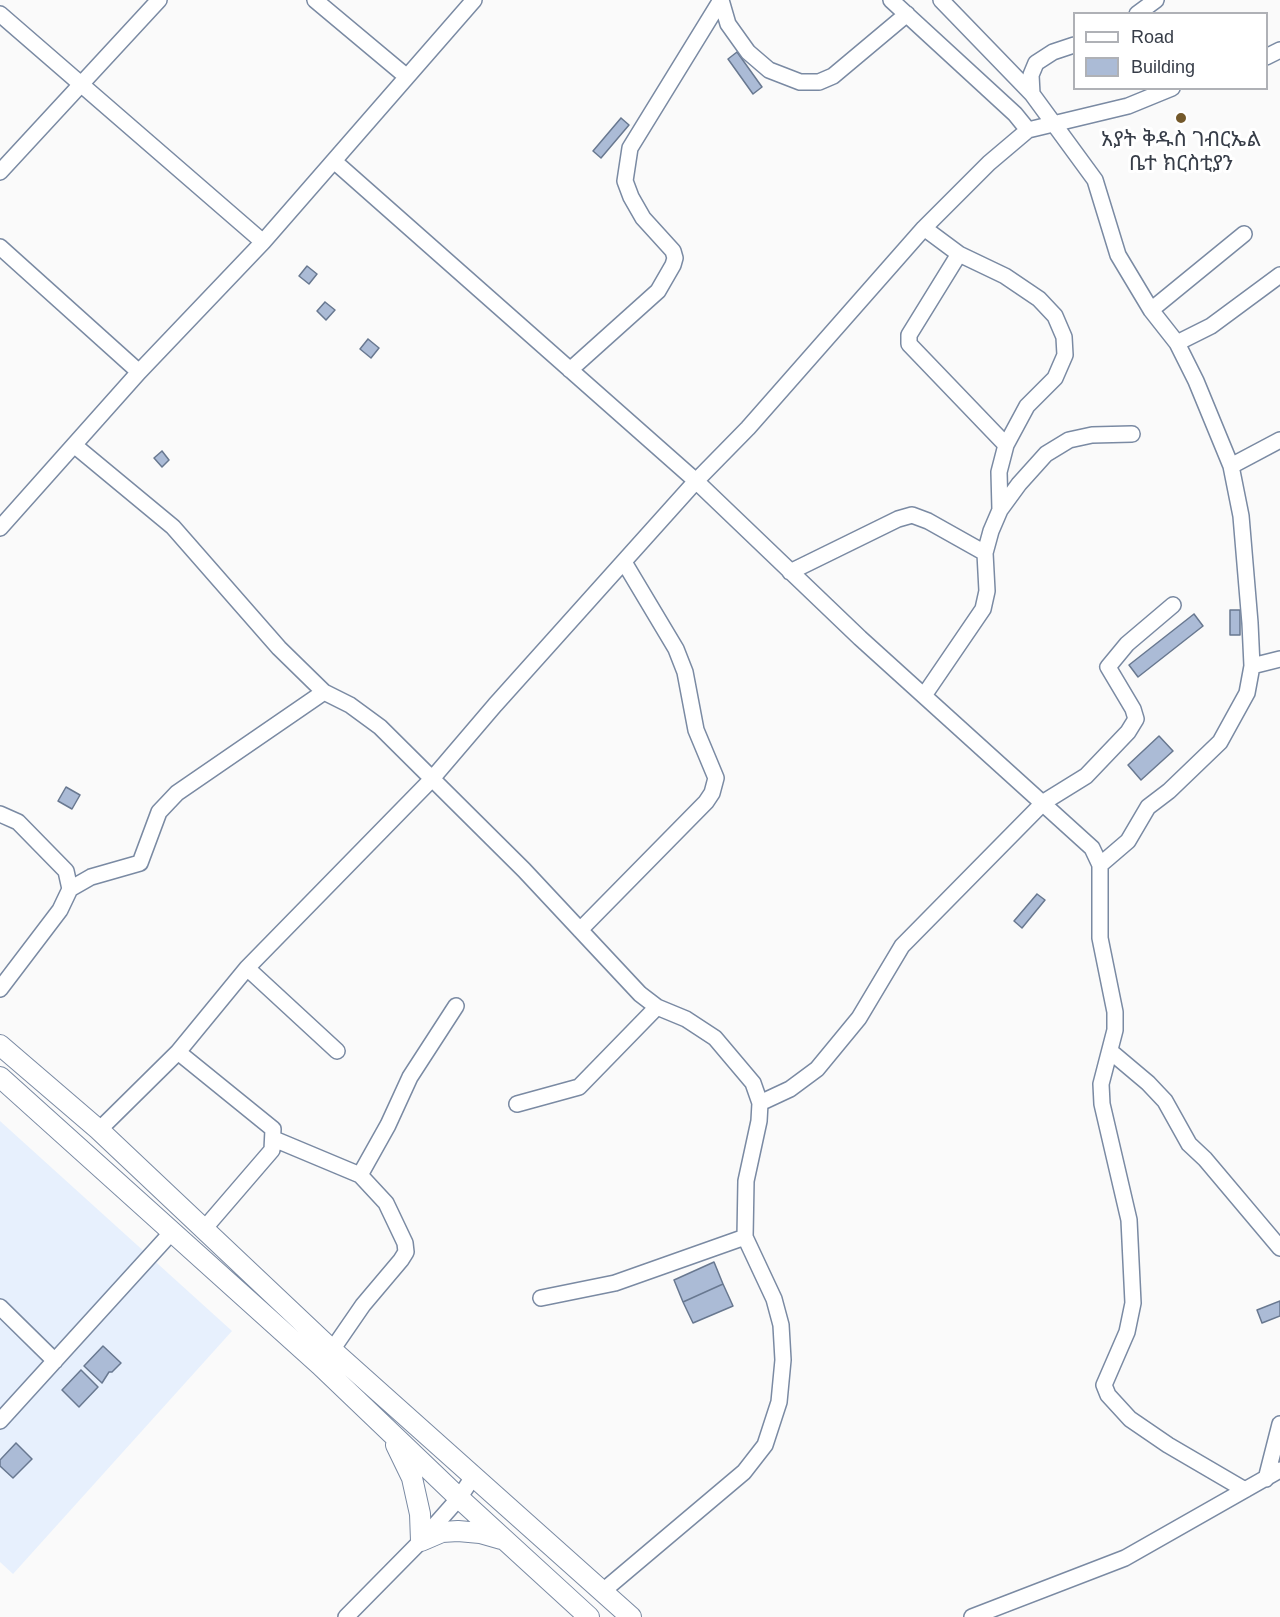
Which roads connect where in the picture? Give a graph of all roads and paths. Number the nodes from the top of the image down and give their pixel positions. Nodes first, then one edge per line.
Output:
1 (159, 0) edge
2 (315, 0) edge
3 (474, 0) edge
4 (722, 0) edge
5 (891, 0) edge
6 (940, 0) edge
7 (1156, 0) edge
8 (1140, 12) edge
9 (0, 14) edge
10 (908, 14) junction
11 (1073, 45) edge
12 (407, 78) junction
13 (81, 85) junction
14 (1167, 90) edge
15 (1032, 94) junction
16 (1054, 126) junction
17 (1028, 130) junction
18 (333, 161) junction
19 (0, 172) edge
20 (924, 228) junction
21 (1244, 234) dead end
22 (262, 242) junction
23 (0, 247) edge
24 (959, 254) junction
25 (1280, 275) edge
26 (1151, 310) junction
27 (1177, 343) junction
28 (570, 370) junction
29 (139, 372) junction
30 (1132, 434) dead end
31 (1280, 440) edge
32 (74, 445) junction
33 (1006, 445) junction
34 (1231, 466) junction
35 (696, 481) junction
36 (1000, 510) junction
37 (0, 528) edge
38 (985, 553) junction
39 (624, 562) junction
40 (790, 573) junction
41 (1173, 605) dead end
42 (1280, 659) edge
43 (1252, 666) junction
44 (324, 692) junction
45 (925, 694) junction
46 (431, 780) junction
47 (1044, 802) junction
48 (0, 814) edge
49 (1100, 865) junction
50 (70, 889) junction
51 (580, 930) junction
52 (247, 968) junction
53 (0, 989) edge
54 (456, 1006) dead end
55 (657, 1007) junction
56 (0, 1045) edge
57 (337, 1051) dead end
58 (1110, 1051) junction
59 (178, 1052) junction
60 (0, 1077) edge
61 (760, 1103) junction
62 (518, 1104) dead end
63 (99, 1130) junction
64 (274, 1139) junction
65 (360, 1175) junction
66 (204, 1228) junction
67 (171, 1233) junction
68 (745, 1237) junction
69 (1280, 1248) edge
70 (541, 1298) dead end
71 (0, 1307) edge
72 (332, 1350) junction
73 (55, 1361) junction
74 (0, 1421) edge
75 (1280, 1424) edge
76 (390, 1432) junction
77 (1280, 1470) edge
78 (473, 1477) junction
79 (1266, 1479) junction
80 (1245, 1490) junction
81 (459, 1498) junction
82 (505, 1540) junction
83 (421, 1541) junction
84 (603, 1592) junction
85 (346, 1617) edge
86 (589, 1617) edge
87 (631, 1617) edge
88 (972, 1617) edge

1 - 13 street
2 - 12 street
3 - 12 street
4 - 10 street
4 - 28 street
5 - 10 street
6 - 15 street
7 - 8 street
9 - 13 street
10 - 17 street
11 - 15 street
12 - 18 street
13 - 19 street
13 - 22 street
14 - 16 street
15 - 16 street
16 - 17 street
16 - 26 street
17 - 20 street
18 - 22 street
18 - 28 street
20 - 24 street
20 - 35 street
21 - 26 street
22 - 29 street
23 - 29 street
24 - 33 street
24 - 33 street
25 - 27 street
26 - 27 street
27 - 34 street
28 - 35 street
29 - 32 street
30 - 36 street
31 - 34 street
32 - 37 street
32 - 44 street
33 - 36 street
34 - 43 street
35 - 39 street
35 - 40 street
36 - 38 street
38 - 40 street
38 - 45 street
39 - 46 street
39 - 51 street
40 - 45 street
41 - 47 street
42 - 43 street
43 - 49 street
44 - 46 street
44 - 50 street
45 - 47 street
46 - 51 street
46 - 52 street
47 - 49 street
47 - 61 street
48 - 50 street
49 - 58 street
50 - 53 street
51 - 55 street
52 - 57 street
52 - 59 street
54 - 65 street
55 - 61 street
55 - 62 street
56 - 63 main road
58 - 69 street
58 - 80 street
59 - 63 street
59 - 64 street
60 - 67 main road
61 - 68 street
63 - 66 main road
64 - 65 street
64 - 66 street
65 - 72 street
66 - 72 main road
67 - 73 street
67 - 76 main road
68 - 70 street
68 - 84 street
71 - 73 street
72 - 78 main road
73 - 74 street
75 - 79 street
76 - 81 main road
76 - 83 main road
77 - 79 street
78 - 81 street
78 - 84 main road
79 - 80 street
80 - 88 street
81 - 82 main road
81 - 83 street
82 - 83 main road
82 - 86 main road
83 - 85 street
84 - 87 main road

